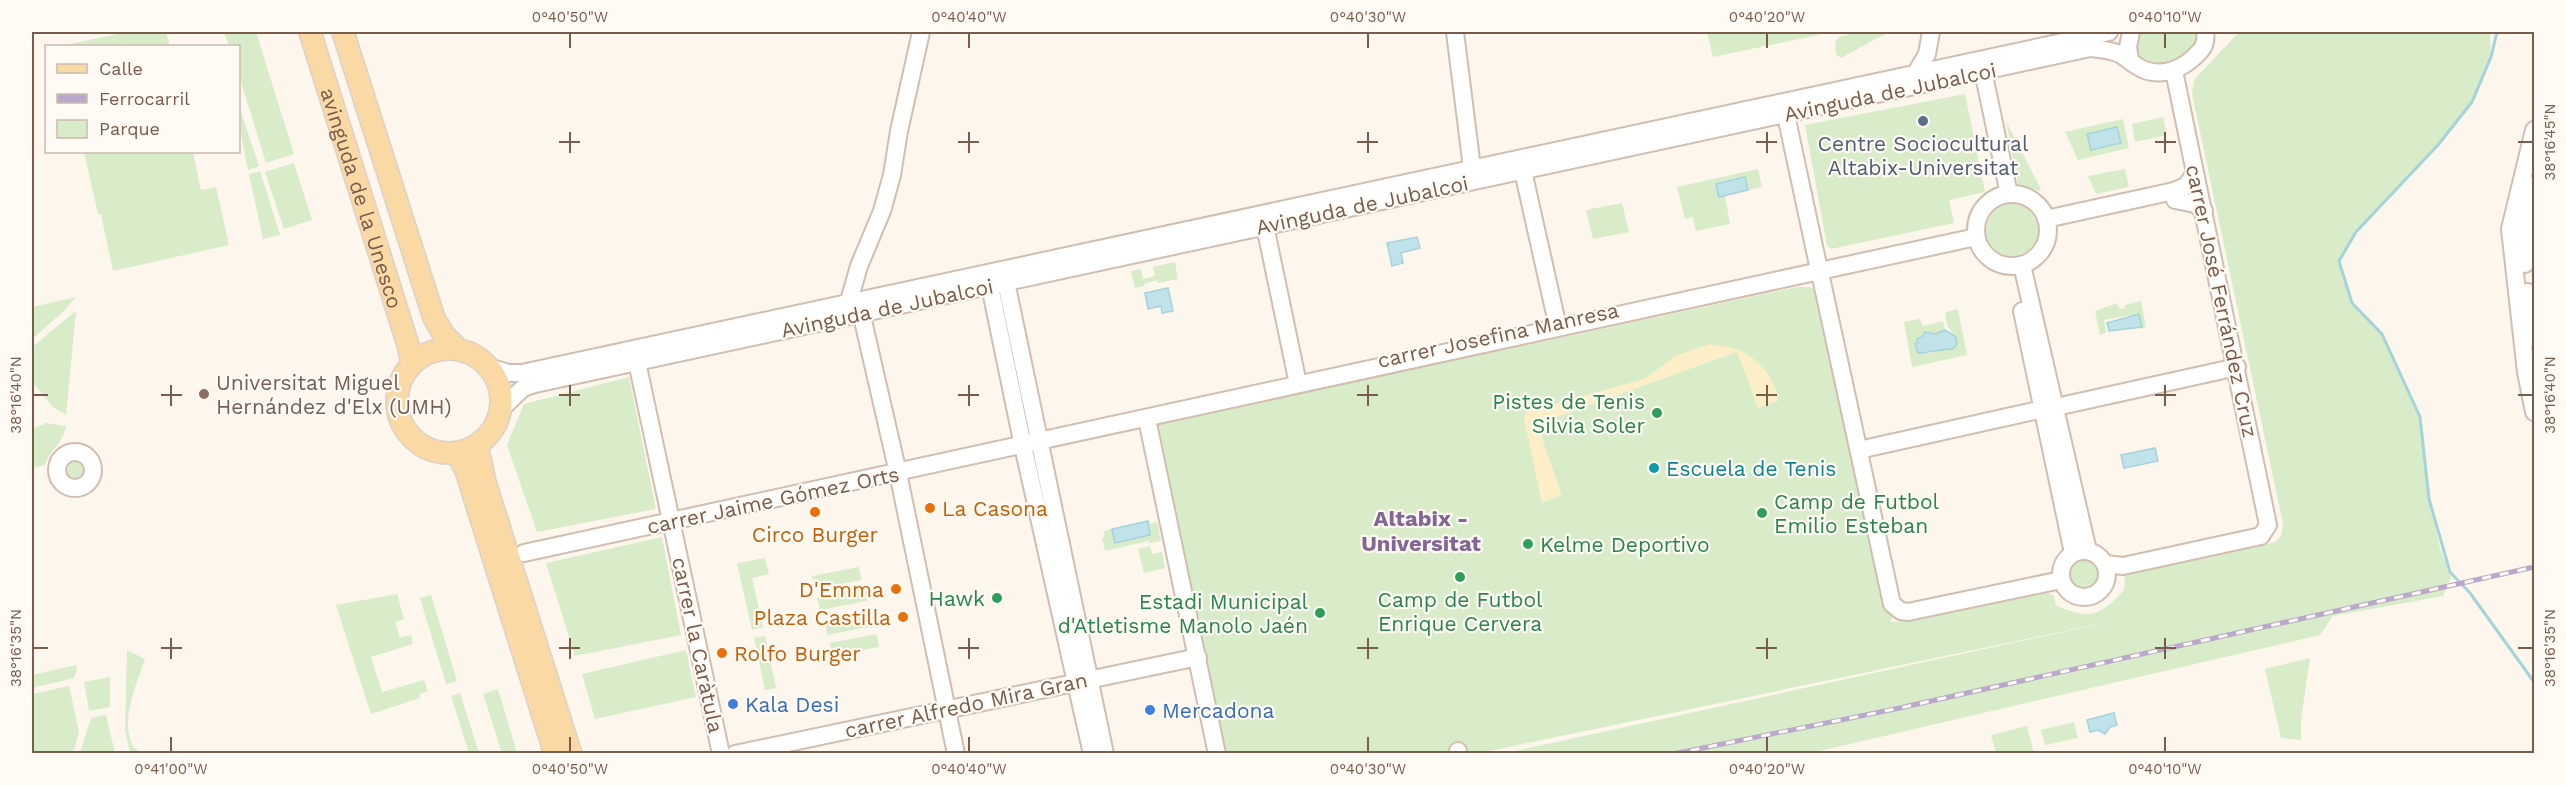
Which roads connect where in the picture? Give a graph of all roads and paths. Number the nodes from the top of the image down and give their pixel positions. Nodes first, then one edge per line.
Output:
1 (310, 32) edge
2 (343, 32) edge
3 (921, 32) edge
4 (1455, 32) edge
5 (2109, 32) edge
6 (2131, 32) edge
7 (2219, 32) edge
8 (2206, 37) edge
9 (1930, 39) edge
10 (2130, 60) junction
11 (1950, 65) junction
12 (2174, 71) junction
13 (1978, 72) junction
14 (1916, 73) junction
15 (1786, 115) junction
16 (2535, 130) edge
17 (1472, 168) junction
18 (1523, 171) junction
19 (2195, 173) junction
20 (2535, 185) edge
21 (2004, 195) junction
22 (2202, 202) junction
23 (2047, 223) junction
24 (1265, 226) junction
25 (1976, 233) junction
26 (2529, 249) edge
27 (2018, 265) junction
28 (1819, 269) junction
29 (998, 284) junction
30 (855, 307) junction
31 (1557, 323) junction
32 (2535, 339) edge
33 (458, 349) junction
34 (637, 362) junction
35 (412, 364) junction
36 (489, 367) junction
37 (2237, 367) junction
38 (1298, 379) junction
39 (2050, 407) junction
40 (501, 408) junction
41 (2535, 412) edge
42 (1147, 418) junction
43 (1033, 441) junction
44 (477, 445) junction
45 (1859, 450) junction
46 (457, 453) junction
47 (898, 473) junction
48 (672, 521) junction
49 (2081, 552) junction
50 (524, 553) dead end
51 (2105, 564) junction
52 (2061, 580) junction
53 (1198, 657) junction
54 (1083, 681) junction
55 (946, 710) junction
56 (555, 753) edge
57 (571, 753) edge
58 (721, 753) edge
59 (735, 753) edge
60 (956, 753) edge
61 (1092, 753) edge
62 (1105, 753) edge
63 (1217, 753) edge

1 - 35 main road, avinguda de la Unesco
2 - 33 main road, avinguda de la Unesco
3 - 30 street
4 - 17 street
5 - 11 street, Avinguda de Jubalcoi
6 - 10 street
7 - 8 street
8 - 12 street
9 - 11 street
9 - 14 street
10 - 12 street, Avinguda de Jubalcoi
10 - 13 street, Avinguda de Jubalcoi
11 - 14 street, Avinguda de Jubalcoi
12 - 19 street, carrer José Ferrández Cruz
13 - 15 street, Avinguda de Jubalcoi
13 - 21 street
14 - 17 street, Avinguda de Jubalcoi
15 - 18 street, Avinguda de Jubalcoi
15 - 28 street
16 - 41 street
17 - 30 street, Avinguda de Jubalcoi
18 - 24 street, Avinguda de Jubalcoi
18 - 31 street
19 - 22 street, carrer José Ferrández Cruz
19 - 23 street
20 - 26 street
21 - 23 street
21 - 25 street
22 - 23 street
22 - 37 street, carrer José Ferrández Cruz
23 - 27 street
24 - 29 street, Avinguda de Jubalcoi
24 - 38 street
25 - 27 street
25 - 28 street, carrer Josefina Manresa
26 - 32 street
27 - 39 street
28 - 31 street, carrer Josefina Manresa
28 - 42 street, carrer Josefina Manresa
28 - 45 street
29 - 30 street, Avinguda de Jubalcoi
29 - 43 street
30 - 34 street, Avinguda de Jubalcoi
30 - 36 street, Avinguda de Jubalcoi
30 - 47 street
31 - 38 street, carrer Josefina Manresa
33 - 35 main road
33 - 36 main road
34 - 40 street, Avinguda de Jubalcoi
34 - 48 street, carrer la Caràtula
35 - 46 main road
36 - 40 main road
37 - 39 street
37 - 51 street, carrer José Ferrández Cruz
38 - 43 street, carrer Josefina Manresa
39 - 45 street
39 - 49 street
40 - 44 main road
42 - 43 street, carrer Josefina Manresa
42 - 53 street
43 - 47 street, carrer Jaime Gómez Orts
43 - 54 street
44 - 46 main road
44 - 57 main road
45 - 52 street
46 - 56 main road
47 - 48 street, carrer Jaime Gómez Orts
47 - 55 street
48 - 50 street, carrer Jaime Gómez Orts
48 - 58 street, carrer la Caràtula
49 - 51 street
49 - 52 street
51 - 52 street
53 - 54 street, carrer Alfredo Mira Gran
53 - 63 street
54 - 55 street, carrer Alfredo Mira Gran
54 - 61 street
54 - 62 street
55 - 59 street, carrer Alfredo Mira Gran
55 - 60 street

